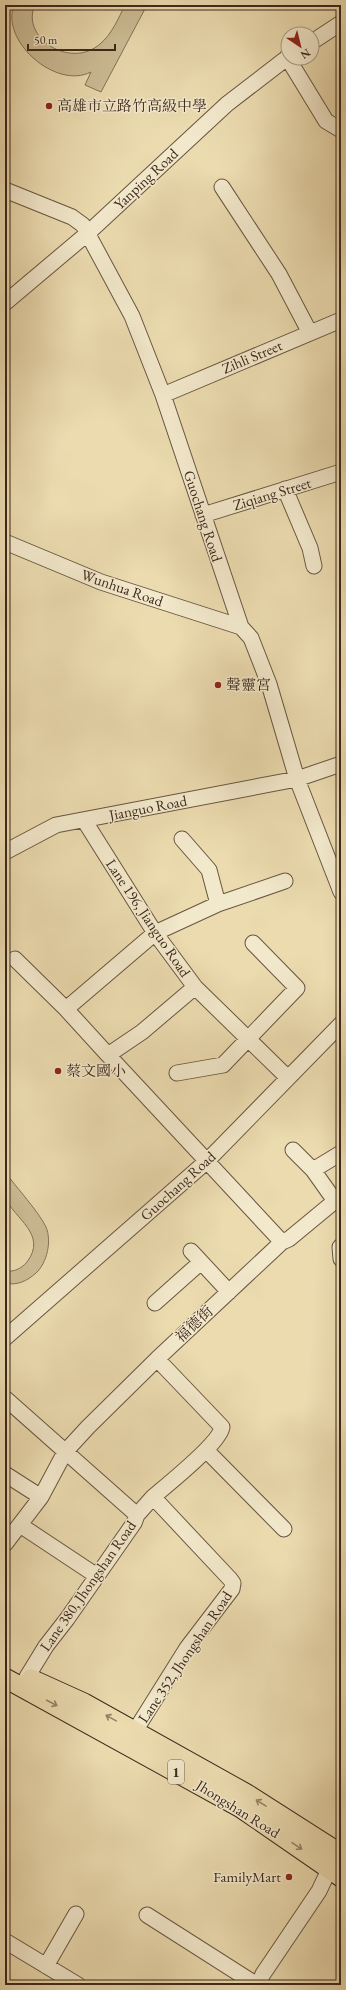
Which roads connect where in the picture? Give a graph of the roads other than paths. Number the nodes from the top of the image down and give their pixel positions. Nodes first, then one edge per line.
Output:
1 (341, 23) edge
2 (320, 37) edge
3 (280, 63) edge
4 (293, 66) edge
5 (341, 130) edge
6 (222, 187) dead end
7 (5, 190) edge
8 (88, 233) junction
9 (5, 303) edge
10 (341, 320) edge
11 (310, 333) junction
12 (163, 394) junction
13 (341, 472) edge
14 (285, 489) junction
15 (203, 515) junction
16 (5, 542) edge
17 (314, 566) dead end
18 (241, 627) junction
19 (341, 764) edge
20 (297, 779) junction
21 (84, 820) junction
22 (182, 839) dead end
23 (5, 852) edge
24 (285, 881) dead end
25 (341, 892) edge
26 (218, 904) junction
27 (155, 933) junction
28 (253, 942) dead end
29 (15, 959) dead end
30 (195, 987) junction
31 (66, 1010) junction
32 (341, 1024) edge
33 (248, 1038) junction
34 (108, 1054) junction
35 (176, 1073) dead end
36 (288, 1078) junction
37 (294, 1150) dead end
38 (341, 1153) edge
39 (207, 1161) junction
40 (313, 1170) junction
41 (282, 1242) junction
42 (341, 1246) edge
43 (341, 1260) edge
44 (229, 1292) junction
45 (155, 1303) dead end
46 (5, 1338) edge
47 (157, 1359) junction
48 (5, 1398) edge
49 (206, 1450) junction
50 (65, 1452) junction
51 (5, 1474) edge
52 (41, 1497) junction
53 (153, 1497) junction
54 (137, 1515) junction
55 (20, 1525) junction
56 (284, 1529) dead end
57 (5, 1544) edge
58 (98, 1576) junction
59 (5, 1665) edge
60 (27, 1677) junction
61 (5, 1678) edge
62 (134, 1731) junction
63 (340, 1852) edge
64 (335, 1872) edge
65 (76, 1914) dead end
66 (147, 1915) dead end
67 (5, 1941) edge
68 (46, 1966) junction
69 (73, 1985) edge
70 (258, 1985) edge

1 - 2 street
3 - 8 street, Yanping Road
4 - 5 street
6 - 11 street
7 - 8 street, Guochang Road
8 - 9 street, Yanping Road
8 - 12 street, Guochang Road
10 - 11 street, Zihli Street
11 - 12 street, Zihli Street
12 - 15 street, Guochang Road
13 - 14 street, Ziqiang Street
14 - 15 street, Ziqiang Street
14 - 17 street
15 - 18 street, Guochang Road
16 - 18 street, Wunhua Road
18 - 20 street, Guochang Road
19 - 20 street, Jianguo Road
20 - 21 street, Jianguo Road
20 - 25 street, Guochang Road
21 - 23 street, Jianguo Road
21 - 27 street, Lane 196, Jianguo Road
22 - 26 street
24 - 26 street
26 - 27 street
27 - 30 street, Lane 196, Jianguo Road
27 - 31 street
28 - 33 street
29 - 31 street
30 - 33 street, Lane 196, Jianguo Road
30 - 34 street
31 - 34 street
32 - 36 street, Guochang Road
33 - 35 street
33 - 36 street, Lane 196, Jianguo Road
34 - 39 street
36 - 39 street, Guochang Road
37 - 40 street
38 - 40 street
39 - 41 street
39 - 46 street, Guochang Road
40 - 41 street, 福德街
41 - 44 street, 福德街
42 - 43 street
44 - 45 street
44 - 47 street, 福德街
47 - 49 street
47 - 50 street, 福德街
48 - 50 street
49 - 53 street
49 - 56 street
50 - 52 street, 福德街
50 - 54 street
51 - 52 street
52 - 55 street, 福德街
53 - 54 street, Lane 380, Jhongshan Road
53 - 62 street, Lane 352, Jhongshan Road
54 - 58 street, Lane 380, Jhongshan Road
55 - 57 street, 福德街
55 - 58 street
58 - 60 street, Lane 380, Jhongshan Road
59 - 60 main road, Jhongshan Road / 1
62 -> 60 main road, Jhongshan Road / 1
61 -> 64 main road, Jhongshan Road / 1
63 -> 62 main road, Jhongshan Road / 1
63 - 64 street
64 - 70 street
65 - 68 street
66 - 70 street
67 - 68 street
68 - 69 street

